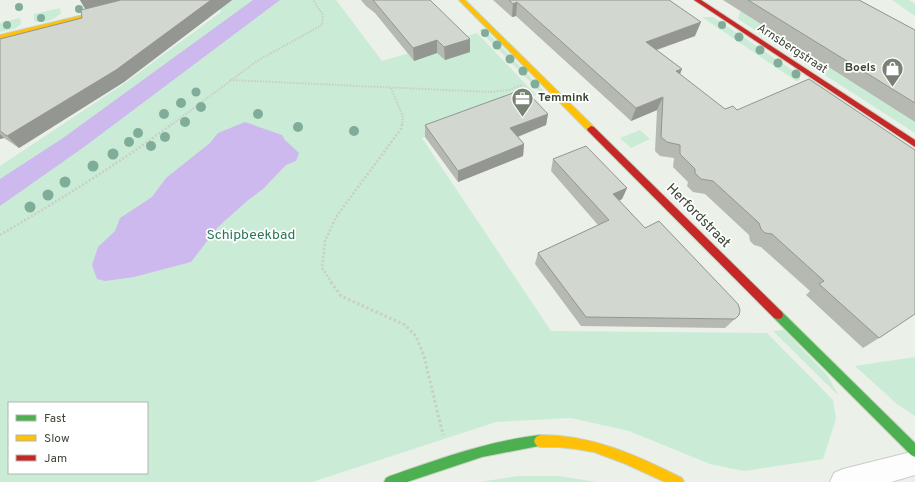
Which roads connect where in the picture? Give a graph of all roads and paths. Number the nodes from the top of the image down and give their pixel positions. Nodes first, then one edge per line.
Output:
1 (153, 0) edge
2 (313, 0) edge
3 (462, 0) edge
4 (696, 0) edge
5 (0, 37) edge
6 (539, 78) junction
7 (230, 80) junction
8 (391, 88) junction
9 (915, 144) edge
10 (0, 235) edge
11 (915, 451) edge
12 (450, 462) junction
13 (915, 462) edge
14 (390, 482) edge
15 (678, 482) edge
16 (843, 482) edge

1 - 5 street
2 - 7 path
3 - 6 street, Herfordstraat
4 - 9 street, Arnsbergstraat
6 - 8 path
6 - 11 street, Herfordstraat
7 - 8 path
7 - 10 path
8 - 12 path
12 - 14 street
12 - 15 street
13 - 16 street

